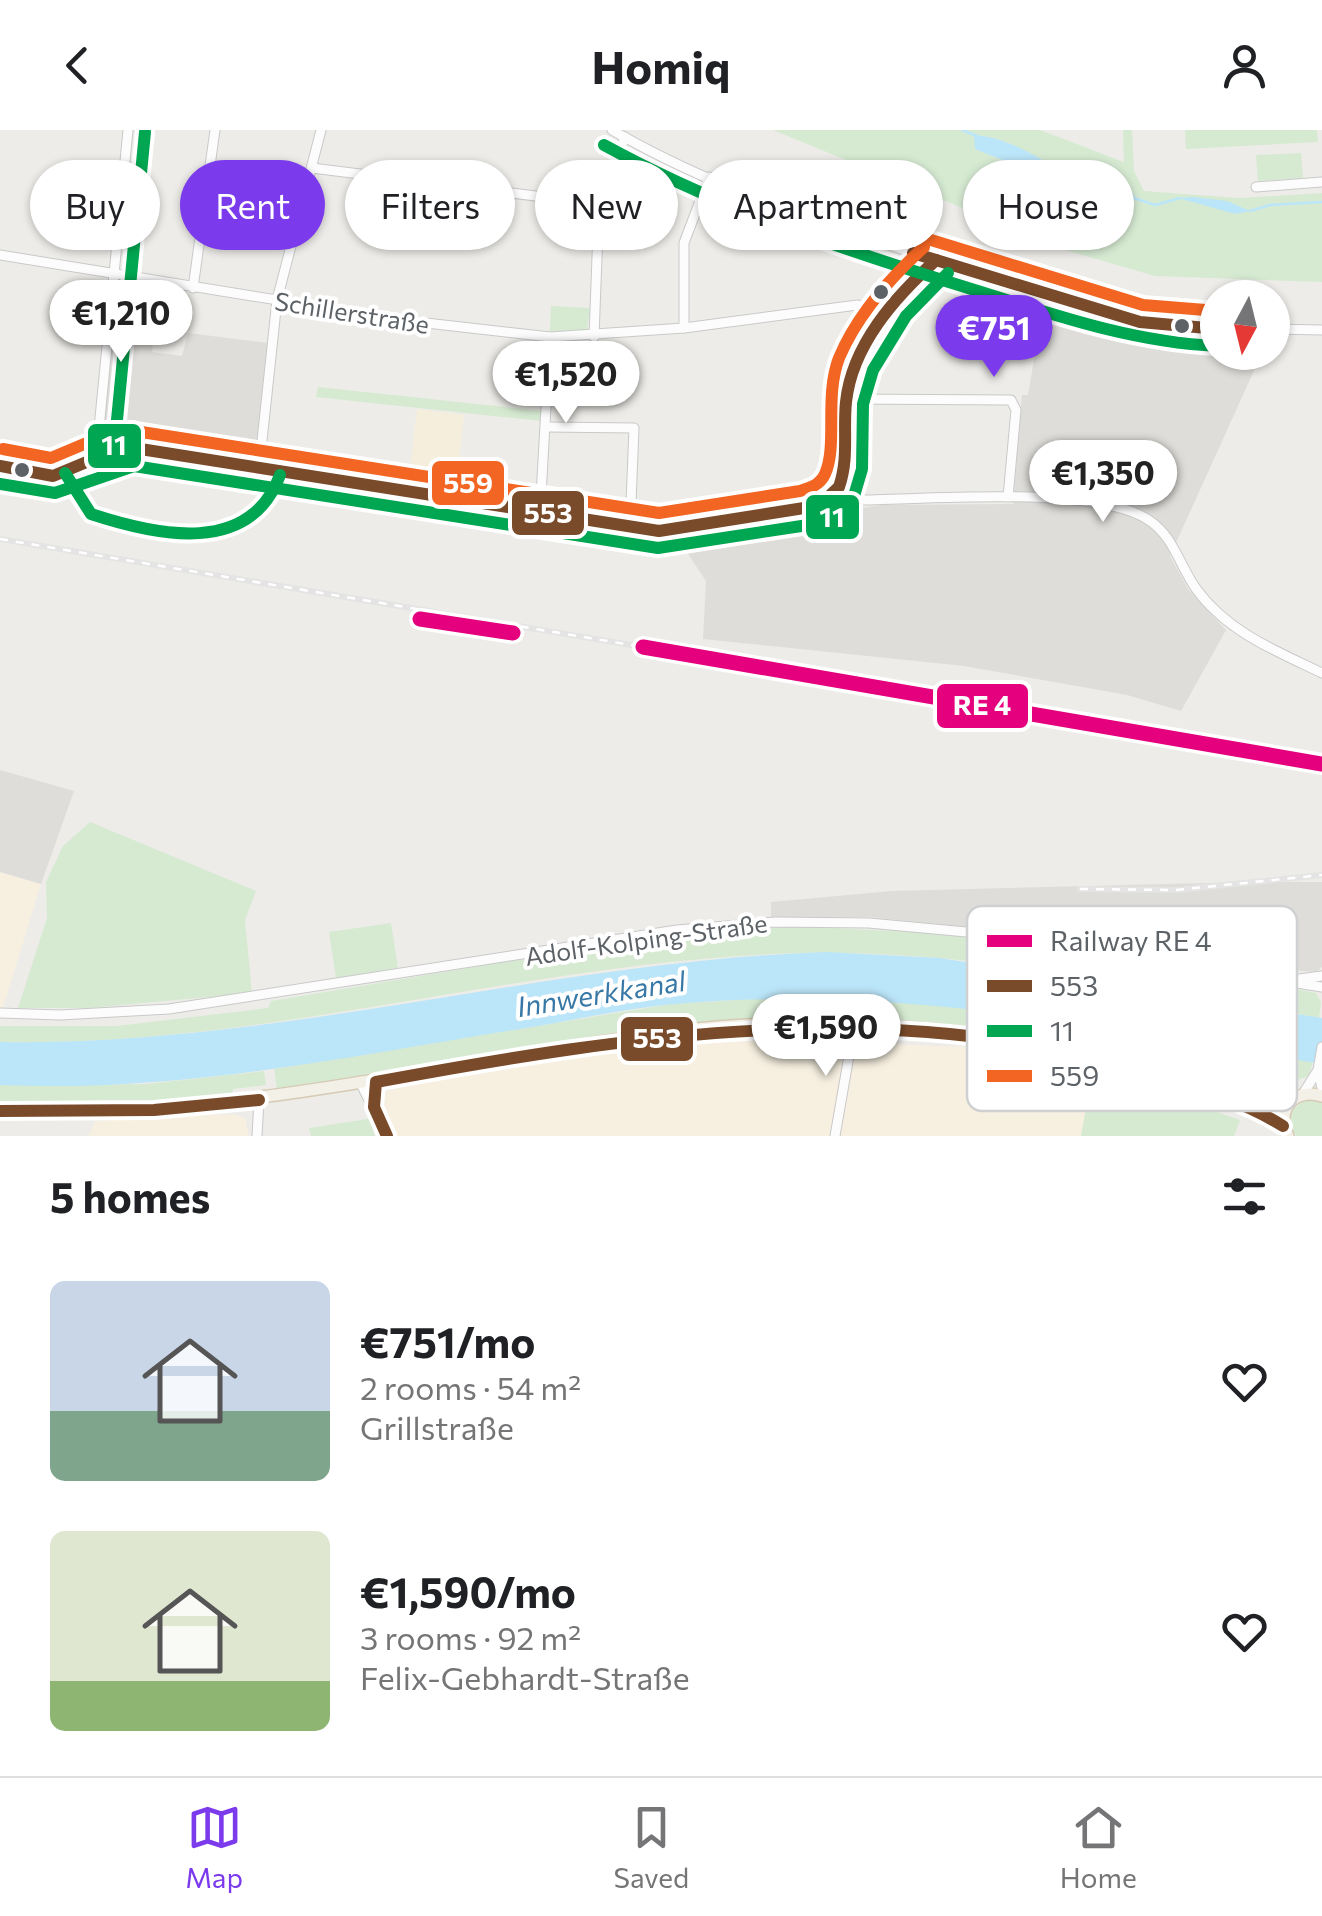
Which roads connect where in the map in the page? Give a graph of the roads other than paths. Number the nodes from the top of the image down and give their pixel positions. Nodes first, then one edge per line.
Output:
1 (128, 130) edge
2 (215, 130) edge
3 (321, 130) edge
4 (612, 130) edge
5 (625, 137) junction
6 (314, 160) edge
7 (616, 160) edge
8 (325, 170) edge
9 (698, 172) edge
10 (1322, 182) edge
11 (1256, 187) dead end
12 (535, 196) edge
13 (698, 206) edge
14 (290, 250) edge
15 (598, 250) edge
16 (905, 250) edge
17 (913, 253) junction
18 (0, 254) edge
19 (936, 260) junction
20 (111, 272) junction
21 (910, 282) junction
22 (194, 288) junction
23 (277, 300) junction
24 (891, 310) junction
25 (1200, 327) edge
26 (684, 328) junction
27 (1290, 330) edge
28 (1322, 330) edge
29 (594, 336) junction
30 (550, 337) junction
31 (846, 399) junction
32 (546, 427) junction
33 (96, 458) junction
34 (0, 466) edge
35 (260, 469) junction
36 (836, 490) junction
37 (1008, 497) junction
38 (540, 512) junction
39 (630, 528) junction
40 (1322, 673) edge
41 (967, 932) edge
42 (1322, 976) edge
43 (1297, 979) edge
44 (1297, 981) edge
45 (1322, 987) edge
46 (0, 1013) edge
47 (854, 1027) junction
48 (967, 1038) edge
49 (1322, 1047) edge
50 (1318, 1070) junction
51 (376, 1082) junction
52 (361, 1084) junction
53 (1322, 1088) edge
54 (1303, 1094) junction
55 (1322, 1096) edge
56 (1297, 1098) edge
57 (259, 1100) junction
58 (374, 1107) junction
59 (0, 1111) edge
60 (1251, 1111) edge
61 (1285, 1131) edge
62 (257, 1136) edge
63 (387, 1136) edge
64 (835, 1136) edge

1 - 20 street
2 - 22 street
3 - 6 street
4 - 5 street
5 - 7 street
5 - 9 street
8 - 12 street
10 - 11 street
13 - 26 street
14 - 23 street
15 - 29 street
16 - 17 street
17 - 19 street
17 - 21 street
18 - 20 street, Schillerstraße
19 - 21 street
19 - 25 street
20 - 22 street, Schillerstraße
20 - 33 street
21 - 24 street
22 - 23 street, Schillerstraße
23 - 30 street, Schillerstraße
23 - 35 street
24 - 26 street, Schillerstraße
24 - 31 street
26 - 29 street, Schillerstraße
27 - 28 street
29 - 30 street, Schillerstraße
30 - 32 street
31 - 36 street
31 - 37 street
32 - 38 street
32 - 39 street
33 - 34 street
33 - 35 street
35 - 38 street
36 - 37 street
36 - 39 street
37 - 40 street
38 - 39 street
41 - 46 street, Adolf-Kolping-Straße
42 - 43 street, Adolf-Kolping-Straße
44 - 45 street, Adolf-Kolping-Straße
47 - 48 main road
47 - 51 main road
47 - 64 street
49 - 50 street
50 - 53 street
50 - 54 street
51 - 52 main road
51 - 58 street
52 - 57 main road
52 - 58 street
54 - 55 main road
54 - 56 main road
57 - 59 main road
57 - 62 street
58 - 63 street
60 - 61 main road

